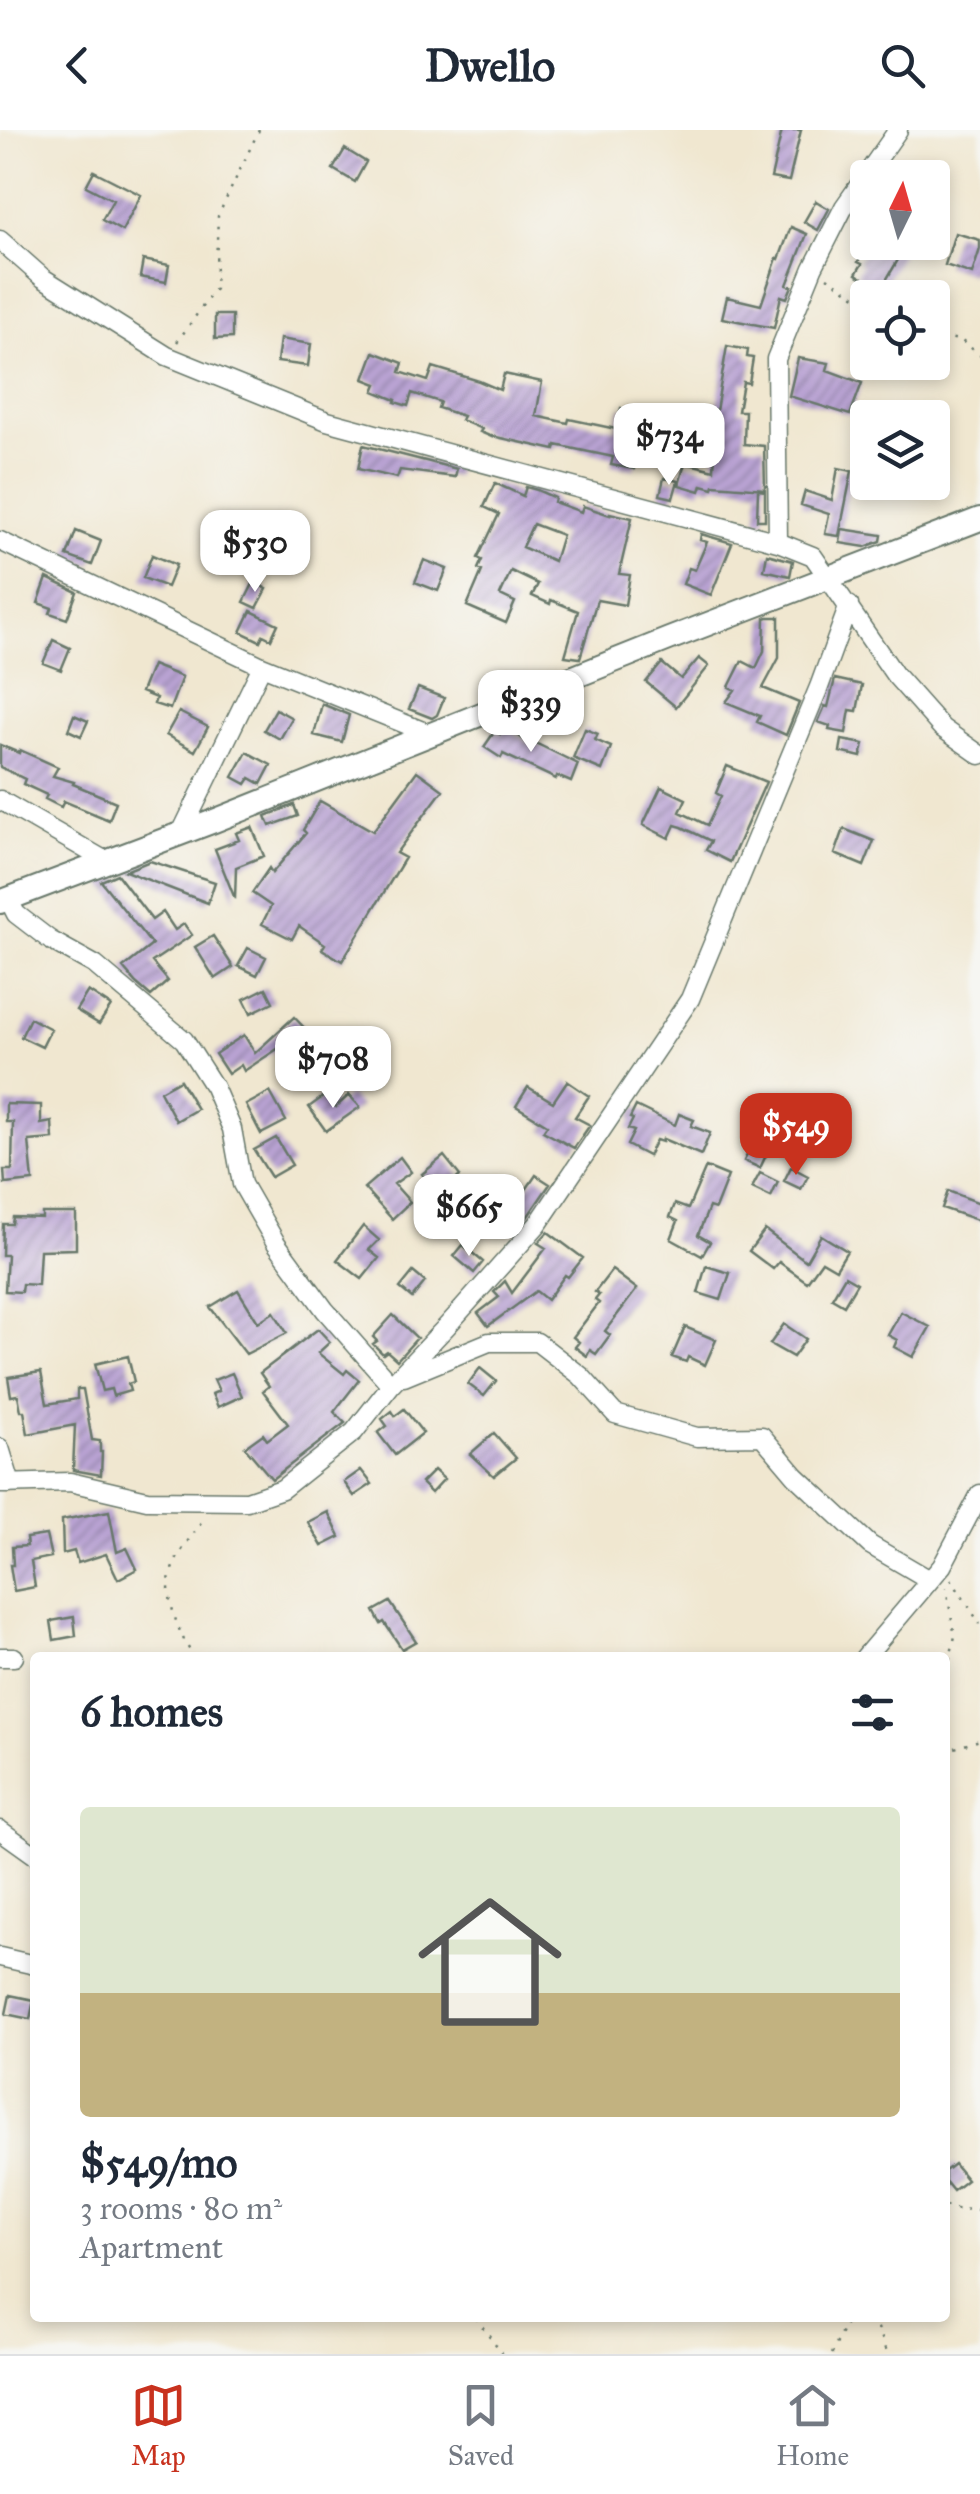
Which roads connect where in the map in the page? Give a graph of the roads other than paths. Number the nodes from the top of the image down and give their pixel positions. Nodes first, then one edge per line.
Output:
1 (898, 130) edge
2 (0, 240) edge
3 (980, 519) edge
4 (0, 540) edge
5 (778, 542) junction
6 (830, 579) junction
7 (849, 606) junction
8 (262, 666) junction
9 (430, 734) junction
10 (980, 755) edge
11 (0, 800) edge
12 (181, 833) junction
13 (106, 861) junction
14 (4, 900) edge
15 (393, 1383) junction
16 (0, 1448) edge
17 (6, 1484) edge
18 (980, 1494) edge
19 (936, 1573) junction
20 (869, 1652) edge
21 (0, 1830) edge
22 (30, 1851) edge
23 (0, 1957) edge
24 (30, 1964) edge

1 - 5 street
2 - 5 street
3 - 6 main road
4 - 8 street
5 - 6 street
6 - 7 street
6 - 9 main road
7 - 10 street
7 - 15 street
8 - 9 street
8 - 12 street
9 - 12 main road
11 - 13 street
12 - 13 main road
13 - 14 main road
14 - 15 street
15 - 17 street
15 - 19 street
16 - 17 street
18 - 19 street
19 - 20 street
21 - 22 street
23 - 24 street

